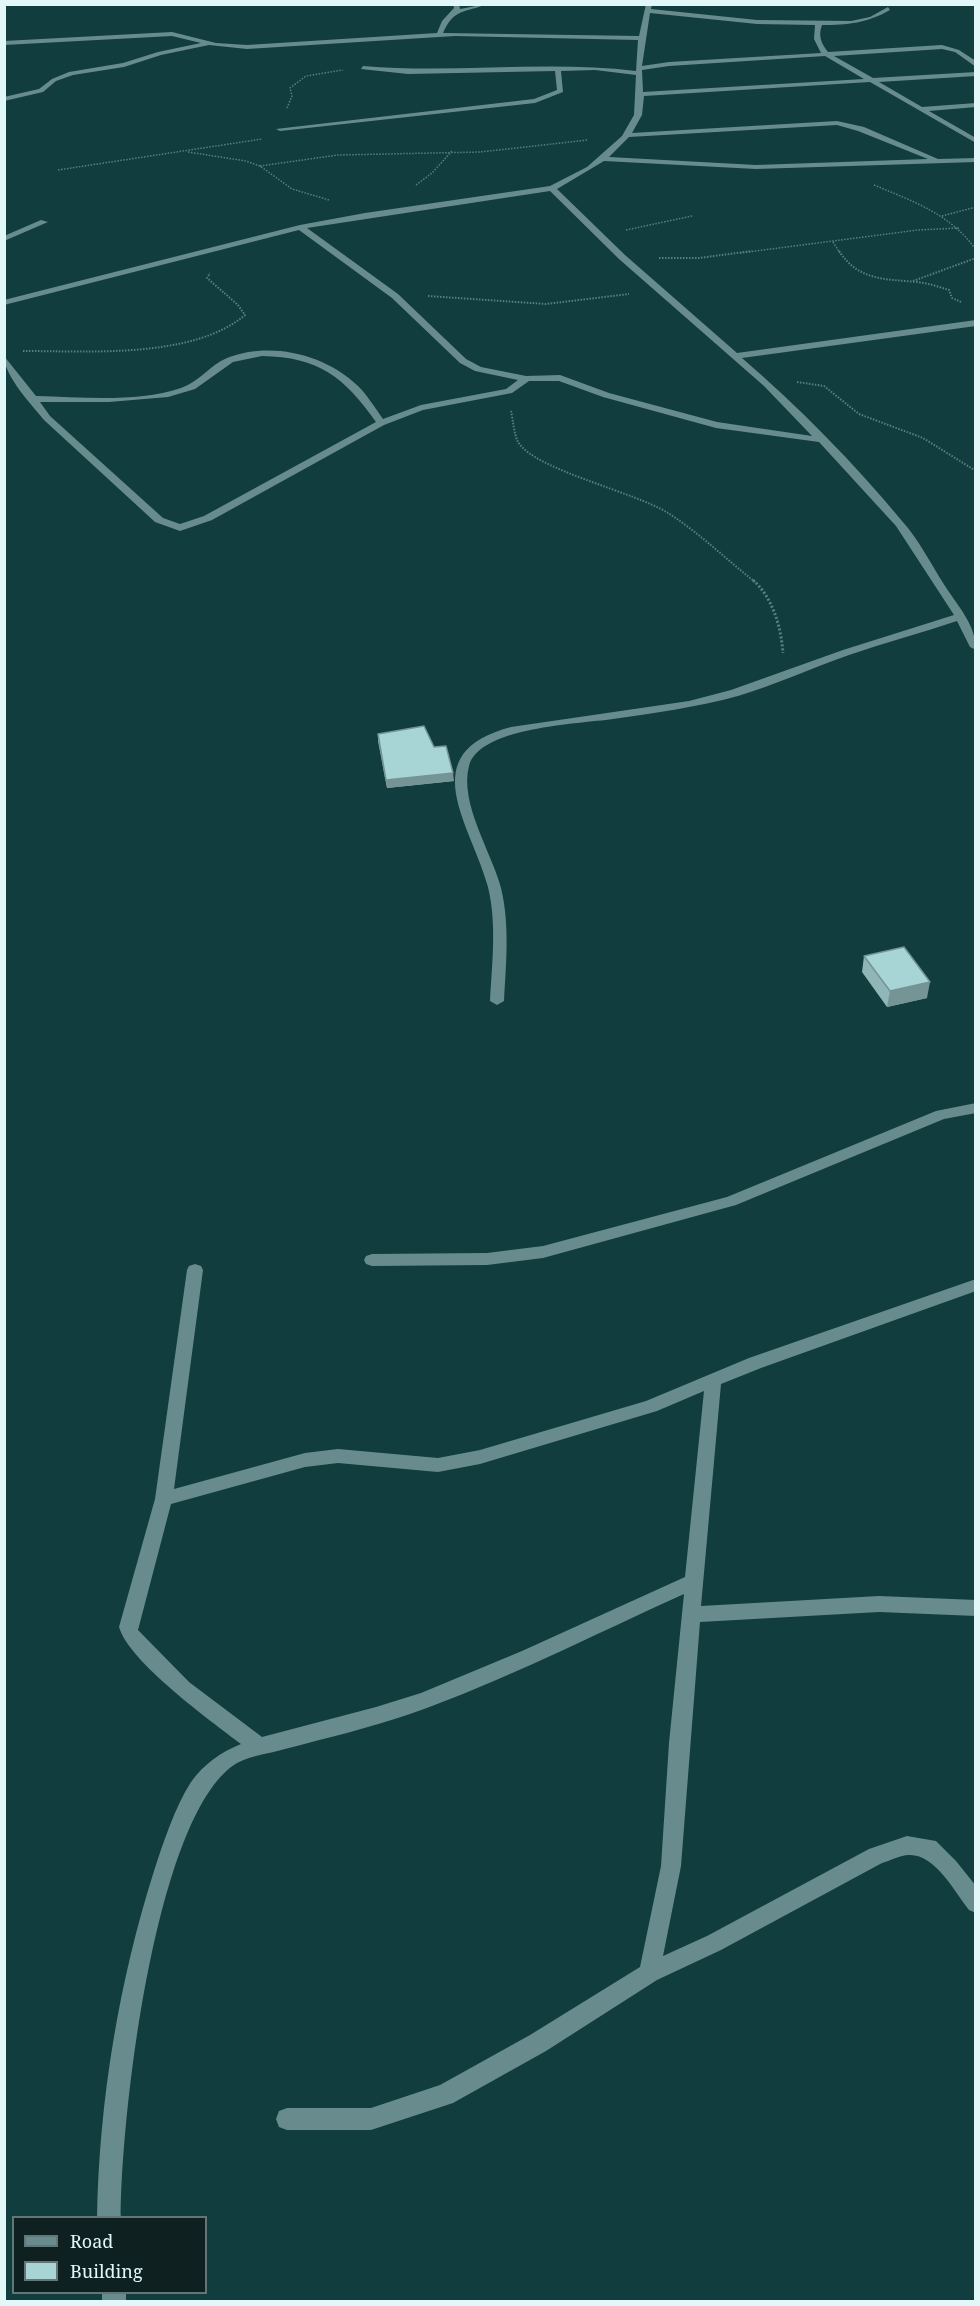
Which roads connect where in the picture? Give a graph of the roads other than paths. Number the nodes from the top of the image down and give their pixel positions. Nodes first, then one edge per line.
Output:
1 (484, 4) edge
2 (455, 8) edge
3 (648, 8) edge
4 (888, 9) dead end
5 (819, 22) junction
6 (439, 35) junction
7 (641, 38) junction
8 (4, 43) edge
9 (209, 43) junction
10 (826, 54) junction
11 (975, 65) edge
12 (363, 68) road end
13 (558, 70) junction
14 (639, 71) junction
15 (975, 74) edge
16 (868, 80) junction
17 (642, 94) junction
18 (4, 99) edge
19 (975, 105) edge
20 (922, 109) junction
21 (280, 129) road end
22 (627, 135) junction
23 (975, 141) edge
24 (600, 159) junction
25 (975, 160) edge
26 (940, 161) junction
27 (552, 188) junction
28 (44, 222) dead end
29 (300, 227) junction
30 (4, 239) edge
31 (4, 303) edge
32 (975, 323) edge
33 (734, 356) junction
34 (4, 359) edge
35 (526, 379) junction
36 (31, 399) junction
37 (381, 423) junction
38 (822, 440) junction
39 (960, 617) junction
40 (975, 647) edge
41 (497, 1001) dead end
42 (975, 1108) edge
43 (372, 1260) dead end
44 (195, 1269) dead end
45 (975, 1285) edge
46 (713, 1380) junction
47 (164, 1499) junction
48 (695, 1581) junction
49 (975, 1608) edge
50 (692, 1614) junction
51 (260, 1747) junction
52 (975, 1903) edge
53 (649, 1973) junction
54 (286, 2119) dead end
55 (109, 2216) edge

1 - 2 street
2 - 6 street
3 - 5 street
3 - 7 street
4 - 5 street
5 - 10 street
6 - 7 street
6 - 9 street
7 - 14 street
8 - 9 street
9 - 18 street
10 - 11 street
10 - 14 street
10 - 16 street
12 - 13 street
13 - 14 street
13 - 21 street
14 - 17 street
15 - 16 street
16 - 17 street
16 - 20 street
17 - 22 street
19 - 20 street
20 - 23 street
22 - 24 street
22 - 26 street
24 - 26 street
24 - 27 street
25 - 26 street
27 - 29 street
27 - 33 street
28 - 30 street
29 - 31 street
29 - 35 street
32 - 33 street
33 - 38 street
34 - 36 street
35 - 37 street
35 - 38 street
36 - 37 street
36 - 37 street
38 - 39 street
39 - 40 street
39 - 41 street
42 - 43 street
44 - 47 street
45 - 46 street
46 - 47 street
46 - 48 street
47 - 51 street
48 - 50 street
48 - 51 street
49 - 50 street
50 - 53 street
51 - 55 street
52 - 53 street
53 - 54 street

